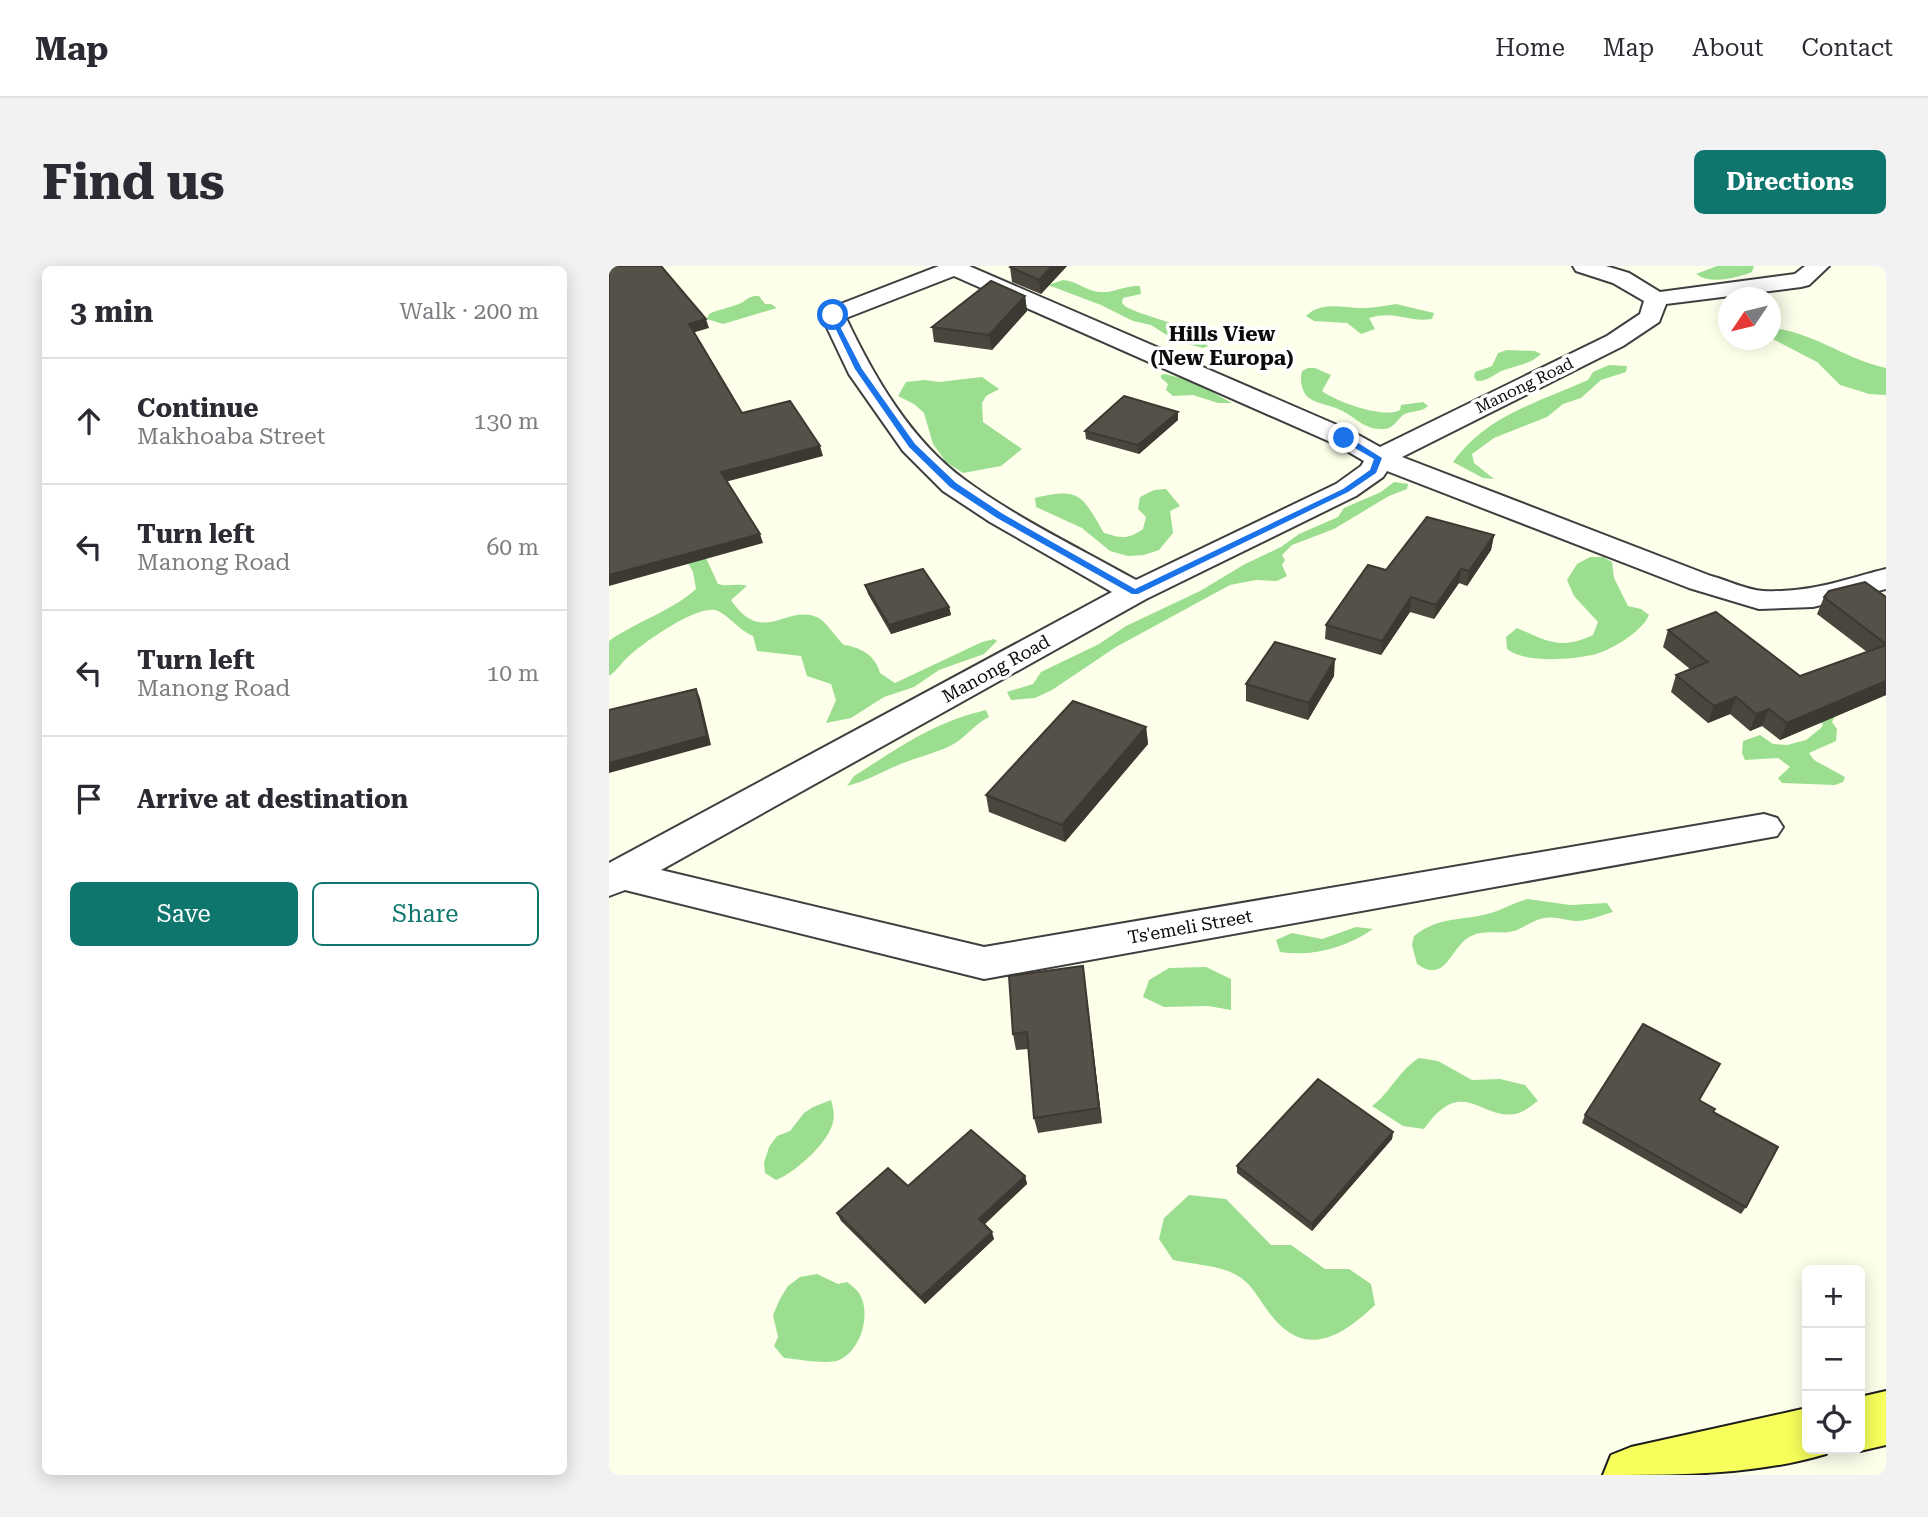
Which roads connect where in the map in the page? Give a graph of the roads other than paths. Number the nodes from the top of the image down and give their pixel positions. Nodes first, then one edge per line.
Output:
1 (1584, 266) edge
2 (1818, 266) edge
3 (952, 267) edge
4 (1656, 299) junction
5 (1378, 458) junction
6 (1886, 578) edge
7 (1135, 593) junction
8 (1764, 827) dead end
9 (615, 878) edge
10 (1886, 1418) edge
11 (1865, 1423) edge
12 (1802, 1436) edge
13 (1631, 1475) edge

1 - 4 street
2 - 4 street
3 - 5 street
3 - 7 street
4 - 5 street, Manong Road
5 - 6 street
5 - 7 street, Manong Road
7 - 9 street, Manong Road
8 - 9 street, Ts'emeli Street
10 - 11 main road
12 - 13 main road

